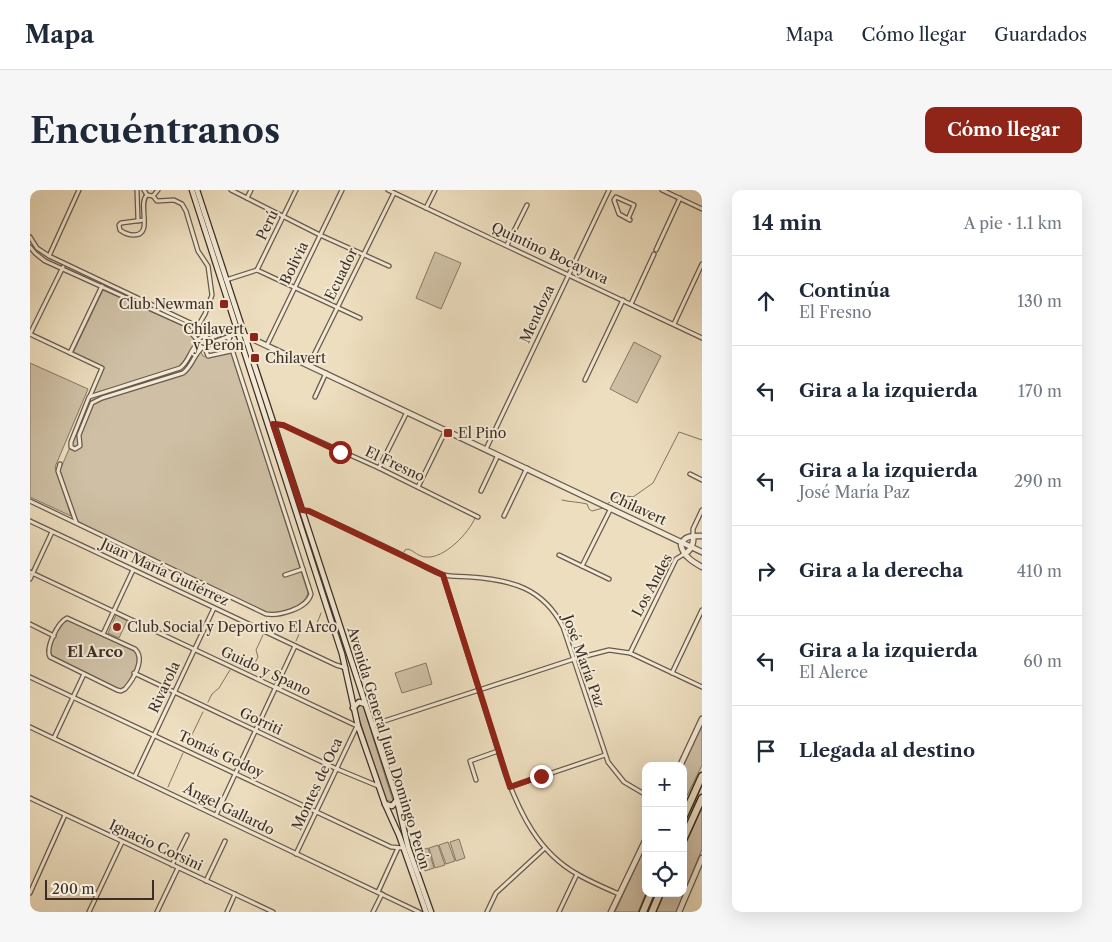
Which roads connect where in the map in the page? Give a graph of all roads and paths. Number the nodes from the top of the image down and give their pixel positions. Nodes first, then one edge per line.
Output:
1 (79, 190) edge
2 (137, 190) edge
3 (144, 190) edge
4 (158, 190) edge
5 (192, 190) edge
6 (197, 190) edge
7 (231, 190) edge
8 (251, 190) edge
9 (296, 190) edge
10 (342, 190) edge
11 (388, 190) edge
12 (435, 190) edge
13 (609, 190) edge
14 (662, 190) edge
15 (394, 193) junction
16 (147, 195) junction
17 (153, 196) junction
18 (606, 196) junction
19 (247, 198) junction
20 (680, 198) junction
21 (614, 200) junction
22 (702, 201) edge
23 (526, 205) dead end
24 (426, 208) junction
25 (701, 208) edge
26 (284, 216) junction
27 (144, 220) junction
28 (138, 221) junction
29 (320, 235) junction
30 (30, 237) edge
31 (31, 244) edge
32 (506, 245) junction
33 (656, 250) dead end
34 (654, 254) dead end
35 (363, 255) junction
36 (49, 256) junction
37 (702, 264) edge
38 (63, 266) junction
39 (388, 266) dead end
40 (257, 270) junction
41 (700, 273) edge
42 (568, 275) junction
43 (226, 280) junction
44 (104, 282) junction
45 (102, 287) junction
46 (294, 287) junction
47 (623, 300) junction
48 (631, 304) junction
49 (337, 307) junction
50 (360, 318) dead end
51 (674, 324) junction
52 (199, 327) junction
53 (232, 330) junction
54 (192, 332) junction
55 (30, 334) edge
56 (241, 334) junction
57 (228, 337) junction
58 (207, 338) junction
59 (702, 338) edge
60 (198, 342) junction
61 (209, 344) junction
62 (267, 345) junction
63 (204, 348) junction
64 (232, 351) junction
65 (70, 353) junction
66 (309, 365) junction
67 (326, 373) junction
68 (585, 380) dead end
69 (90, 397) junction
70 (316, 397) dead end
71 (407, 412) junction
72 (273, 424) junction
73 (446, 430) junction
74 (486, 449) junction
75 (499, 455) junction
76 (60, 464) dead end
77 (379, 468) junction
78 (527, 468) junction
79 (690, 474) dead end
80 (702, 480) edge
81 (418, 487) junction
82 (481, 491) dead end
83 (30, 501) edge
84 (607, 506) junction
85 (302, 510) junction
86 (702, 510) edge
87 (504, 516) dead end
88 (478, 517) dead end
89 (30, 521) edge
90 (76, 523) junction
91 (52, 532) junction
92 (693, 536) junction
93 (702, 536) edge
94 (682, 542) junction
95 (691, 546) junction
96 (702, 552) edge
97 (684, 554) junction
98 (559, 555) dead end
99 (582, 566) junction
100 (702, 567) edge
101 (303, 569) junction
102 (133, 570) junction
103 (31, 573) edge
104 (285, 575) dead end
105 (443, 575) junction
106 (30, 579) edge
107 (609, 579) dead end
108 (214, 608) junction
109 (702, 610) edge
110 (114, 611) junction
111 (30, 624) edge
112 (103, 634) junction
113 (54, 636) junction
114 (295, 646) junction
115 (194, 650) junction
116 (630, 653) junction
117 (574, 658) junction
118 (346, 668) junction
119 (672, 673) junction
120 (84, 674) junction
121 (134, 674) junction
122 (30, 677) edge
123 (702, 687) edge
124 (275, 688) junction
125 (479, 690) junction
126 (174, 692) junction
127 (73, 698) junction
128 (365, 704) junction
129 (353, 708) junction
130 (702, 719) edge
131 (372, 725) junction
132 (358, 726) junction
133 (30, 727) edge
134 (255, 730) junction
135 (154, 736) junction
136 (54, 738) junction
137 (498, 751) junction
138 (605, 755) junction
139 (682, 762) edge
140 (337, 768) junction
141 (235, 773) junction
142 (135, 776) junction
143 (702, 776) edge
144 (476, 780) dead end
145 (379, 786) junction
146 (510, 787) junction
147 (642, 793) edge
148 (30, 798) edge
149 (702, 798) edge
150 (397, 800) junction
151 (385, 804) junction
152 (687, 809) edge
153 (316, 812) junction
154 (216, 814) junction
155 (65, 816) junction
156 (687, 831) edge
157 (187, 835) dead end
158 (225, 841) dead end
159 (122, 842) junction
160 (400, 848) junction
161 (545, 848) junction
162 (642, 848) edge
163 (296, 854) junction
164 (702, 858) edge
165 (172, 865) junction
166 (178, 868) junction
167 (577, 874) junction
168 (206, 881) junction
169 (30, 893) edge
170 (380, 893) junction
171 (235, 894) junction
172 (620, 895) junction
173 (649, 897) edge
174 (658, 897) edge
175 (89, 912) edge
176 (158, 912) edge
177 (227, 912) edge
178 (273, 912) edge
179 (373, 912) edge
180 (418, 912) edge
181 (426, 912) edge
182 (431, 912) edge
183 (486, 912) edge
184 (559, 912) edge
185 (612, 912) edge
186 (643, 912) edge
187 (652, 912) edge
188 (679, 912) edge

1 - 36 street
2 - 28 street
3 - 16 street
4 - 17 street
5 - 56 main road, Avenida General Juan Domingo Perón
6 - 43 main road, Avenida General Juan Domingo Perón
7 - 19 street
8 - 19 street
9 - 26 street, Perú
10 - 29 street, Bolivia
11 - 15 street, Quintino Bocayuva
12 - 24 street
13 - 18 street, Mendoza
14 - 20 street
15 - 24 street, Quintino Bocayuva
15 - 35 street, Ecuador
16 - 17 street
16 - 27 street
17 - 52 street
18 - 21 street
18 - 42 street, Mendoza
19 - 26 street
20 - 25 street
20 - 33 street
21 - 21 street
22 - 25 street
23 - 32 street
24 - 32 street, Quintino Bocayuva
26 - 29 street
26 - 40 street, Perú
27 - 28 street
27 - 28 street
29 - 35 street
29 - 46 street, Bolivia
30 - 31 street
31 - 36 street
31 - 38 street
32 - 42 street, Quintino Bocayuva
34 - 48 street
35 - 39 street
35 - 49 street, Ecuador
36 - 38 street
37 - 41 street
38 - 44 street
38 - 45 street
38 - 55 street
40 - 43 street
40 - 46 street
41 - 51 street
42 - 47 street, Quintino Bocayuva
42 - 74 street, Mendoza
43 - 56 main road, Avenida General Juan Domingo Perón
44 - 45 street
44 - 52 street
45 - 54 street
45 - 65 street
46 - 49 street
46 - 62 street, Bolivia
47 - 48 street, Quintino Bocayuva
47 - 68 street
48 - 51 street, Quintino Bocayuva
49 - 50 street
49 - 66 street, Ecuador
51 - 59 street, Quintino Bocayuva
52 - 53 street
52 - 54 street
52 - 58 street
53 - 56 street
53 - 58 street
54 - 60 street
55 - 65 street
56 - 57 street
56 - 62 main road, Chilavert
56 - 72 main road, Avenida General Juan Domingo Perón
56 - 118 main road, Avenida General Juan Domingo Perón
57 - 61 street
57 - 64 street
58 - 60 street
58 - 61 street
60 - 63 street
60 - 69 street
61 - 63 street
62 - 66 main road, Chilavert
63 - 64 street
63 - 69 street
64 - 101 street
65 - 69 street
66 - 67 main road, Chilavert
67 - 70 street
67 - 71 main road, Chilavert
71 - 73 main road, Chilavert
71 - 77 street
72 - 77 street, El Fresno
72 - 85 main road, Avenida General Juan Domingo Perón
73 - 74 main road, Chilavert
73 - 81 street
74 - 75 main road, Chilavert
75 - 78 main road, Chilavert
75 - 82 street
76 - 90 street
77 - 81 street, El Fresno
78 - 84 main road, Chilavert
78 - 87 street
79 - 80 street
81 - 88 street, El Fresno
83 - 90 street
84 - 94 main road, Chilavert
84 - 99 street
85 - 105 street, José María Paz
85 - 128 main road, Avenida General Juan Domingo Perón
86 - 92 street
89 - 91 street, Juan María Gutiérrez
90 - 101 street
91 - 102 street, Juan María Gutiérrez
91 - 103 street
92 - 93 main road
92 - 94 main road, Los Andes
92 - 95 main road
94 - 95 main road, Chilavert
94 - 97 main road, Los Andes
95 - 96 main road, Chilavert
95 - 97 main road
97 - 100 main road
97 - 116 street, Los Andes
98 - 99 street
99 - 107 street
101 - 104 street
102 - 108 street, Juan María Gutiérrez
102 - 110 street
103 - 106 street
103 - 110 street, Guido y Spano
105 - 117 street, José María Paz
105 - 125 street
108 - 114 street, Juan María Gutiérrez
108 - 115 street, Rivarola
109 - 119 street
110 - 112 street
110 - 115 street, Guido y Spano
111 - 113 street
112 - 113 street
112 - 121 street
113 - 120 street
114 - 118 street, Juan María Gutiérrez
114 - 124 street
115 - 124 street, Guido y Spano
115 - 126 street, Rivarola
116 - 117 street
116 - 119 street
117 - 125 street
117 - 138 street, José María Paz
118 - 129 main road, Avenida General Juan Domingo Perón
119 - 123 street
120 - 121 street
120 - 127 street
121 - 126 street, Gorriti
122 - 127 street, Tomás Godoy
124 - 132 street, Guido y Spano
124 - 134 street
125 - 131 street
125 - 137 street
126 - 134 street, Gorriti
126 - 135 street, Rivarola
127 - 135 street, Tomás Godoy
127 - 136 street
128 - 129 main road
128 - 131 main road, Avenida General Juan Domingo Perón
129 - 132 main road, Avenida General Juan Domingo Perón
130 - 139 main road
131 - 150 main road, Avenida General Juan Domingo Perón
132 - 140 street, Montes de Oca
132 - 145 main road, Avenida General Juan Domingo Perón
133 - 136 street, Ángel Gallardo
134 - 140 street, Gorriti
134 - 141 street
135 - 141 street, Tomás Godoy
135 - 142 street, Rivarola
136 - 142 street, Ángel Gallardo
137 - 144 street
137 - 146 street
138 - 146 street
138 - 147 street, José María Paz
140 - 145 street, Gorriti
140 - 153 street, Montes de Oca
141 - 153 street, Tomás Godoy
141 - 154 street
142 - 154 street, Ángel Gallardo
143 - 152 highway
145 - 151 main road, Avenida General Juan Domingo Perón
146 - 161 street
148 - 155 street, Ignacio Corsini
149 - 156 highway
150 - 151 main road
150 - 182 main road, Avenida General Juan Domingo Perón
151 - 160 main road, Avenida General Juan Domingo Perón
153 - 160 street, Tomás Godoy
153 - 163 street, Montes de Oca
154 - 163 street, Ángel Gallardo
155 - 159 street, Ignacio Corsini
155 - 169 street
157 - 165 street
158 - 168 street
159 - 165 street, Ignacio Corsini
159 - 175 street
160 - 170 street
160 - 181 main road, Avenida General Juan Domingo Perón
161 - 167 street
161 - 183 street
162 - 172 main road
163 - 170 street, Ángel Gallardo
164 - 188 main road
165 - 166 street, Ignacio Corsini
166 - 168 street, Ignacio Corsini
166 - 176 street
167 - 172 street
167 - 184 street
168 - 171 street, Ignacio Corsini
170 - 179 street
170 - 180 street, Ángel Gallardo
171 - 177 street
171 - 178 street, Ignacio Corsini
172 - 185 main road
173 - 186 highway
174 - 187 highway

